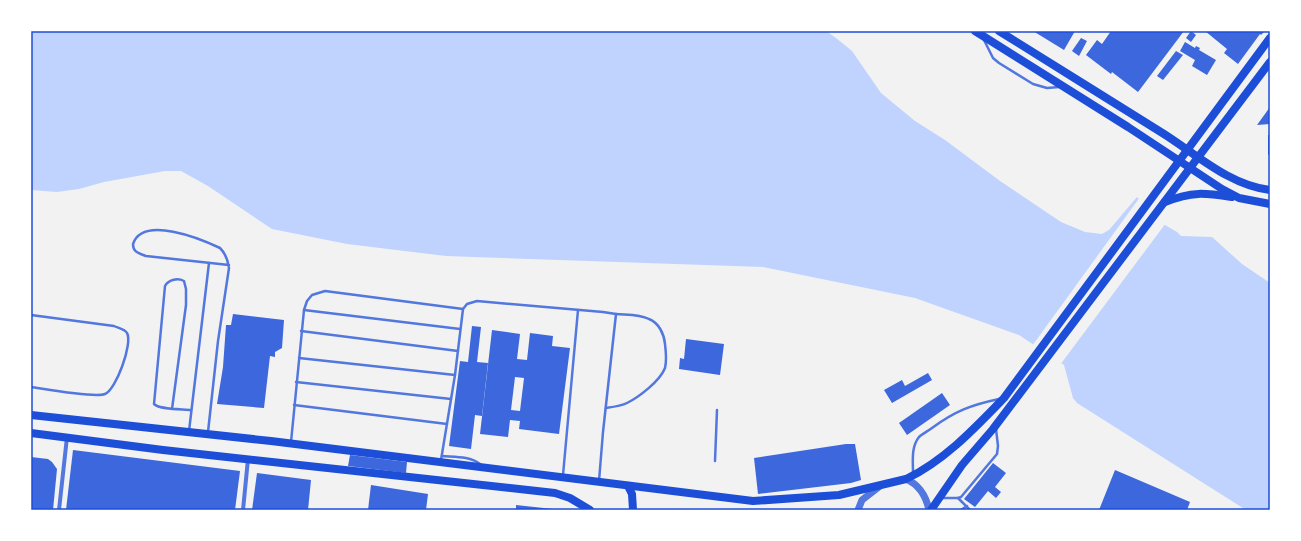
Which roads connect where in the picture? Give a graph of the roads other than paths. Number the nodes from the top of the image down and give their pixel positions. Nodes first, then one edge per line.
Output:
1 (999, 31) edge
2 (979, 33) edge
3 (1270, 38) edge
4 (1270, 62) edge
5 (1063, 87) junction
6 (1188, 149) junction
7 (1199, 157) junction
8 (1180, 160) junction
9 (1190, 168) junction
10 (1270, 190) edge
11 (1239, 198) junction
12 (1270, 204) edge
13 (1163, 205) junction
14 (209, 263) junction
15 (229, 265) junction
16 (463, 308) junction
17 (304, 310) junction
18 (578, 310) junction
19 (616, 314) junction
20 (31, 315) edge
21 (460, 329) junction
22 (301, 331) junction
23 (458, 351) junction
24 (298, 358) junction
25 (455, 375) junction
26 (296, 382) junction
27 (31, 387) edge
28 (1004, 398) junction
29 (451, 399) junction
30 (294, 405) junction
31 (172, 408) junction
32 (606, 408) junction
33 (191, 410) junction
34 (717, 410) dead end
35 (31, 415) edge
36 (447, 424) junction
37 (996, 424) junction
38 (188, 432) junction
39 (31, 433) edge
40 (208, 434) junction
41 (67, 437) junction
42 (291, 443) junction
43 (248, 458) junction
44 (442, 459) junction
45 (715, 460) dead end
46 (562, 477) junction
47 (910, 477) junction
48 (599, 482) junction
49 (882, 485) junction
50 (628, 486) junction
51 (939, 498) junction
52 (958, 498) junction
53 (967, 506) junction
54 (59, 510) edge
55 (243, 510) edge
56 (590, 510) edge
57 (633, 510) edge
58 (858, 510) edge
59 (930, 510) edge
60 (961, 510) edge
61 (970, 510) edge

1 - 6 main road
2 - 5 main road
2 - 5 lane
3 - 6 main road
4 - 7 main road
5 - 8 main road
6 - 7 main road
6 - 8 main road
7 - 9 main road
7 - 10 main road
8 - 9 main road
8 - 28 main road
9 - 11 main road
9 - 13 main road
11 - 12 main road
11 - 13 main road
13 - 37 main road
14 - 15 lane
14 - 15 lane
14 - 33 lane
15 - 40 lane
16 - 17 lane
16 - 18 lane
16 - 21 lane
17 - 21 lane
17 - 22 lane
18 - 19 lane
18 - 46 lane
19 - 32 lane
19 - 32 lane
20 - 27 lane
21 - 23 lane
22 - 23 lane
22 - 24 lane
23 - 25 lane
24 - 25 lane
24 - 26 lane
25 - 29 lane
26 - 29 lane
26 - 30 lane
28 - 47 main road
28 - 47 lane
29 - 36 lane
30 - 36 lane
30 - 42 lane
31 - 31 lane
31 - 33 lane
32 - 48 lane
33 - 38 lane
34 - 45 lane
35 - 38 main road
36 - 44 lane
37 - 51 main road
37 - 52 lane
38 - 40 main road
39 - 41 main road
40 - 42 main road
41 - 43 main road
41 - 54 street
42 - 44 main road
43 - 55 street
43 - 56 main road
44 - 46 main road
46 - 48 main road
47 - 49 main road
47 - 59 street
48 - 50 main road
49 - 50 main road
49 - 58 street
50 - 57 main road
51 - 52 lane
51 - 59 main road
52 - 53 lane
53 - 60 lane
53 - 61 lane

